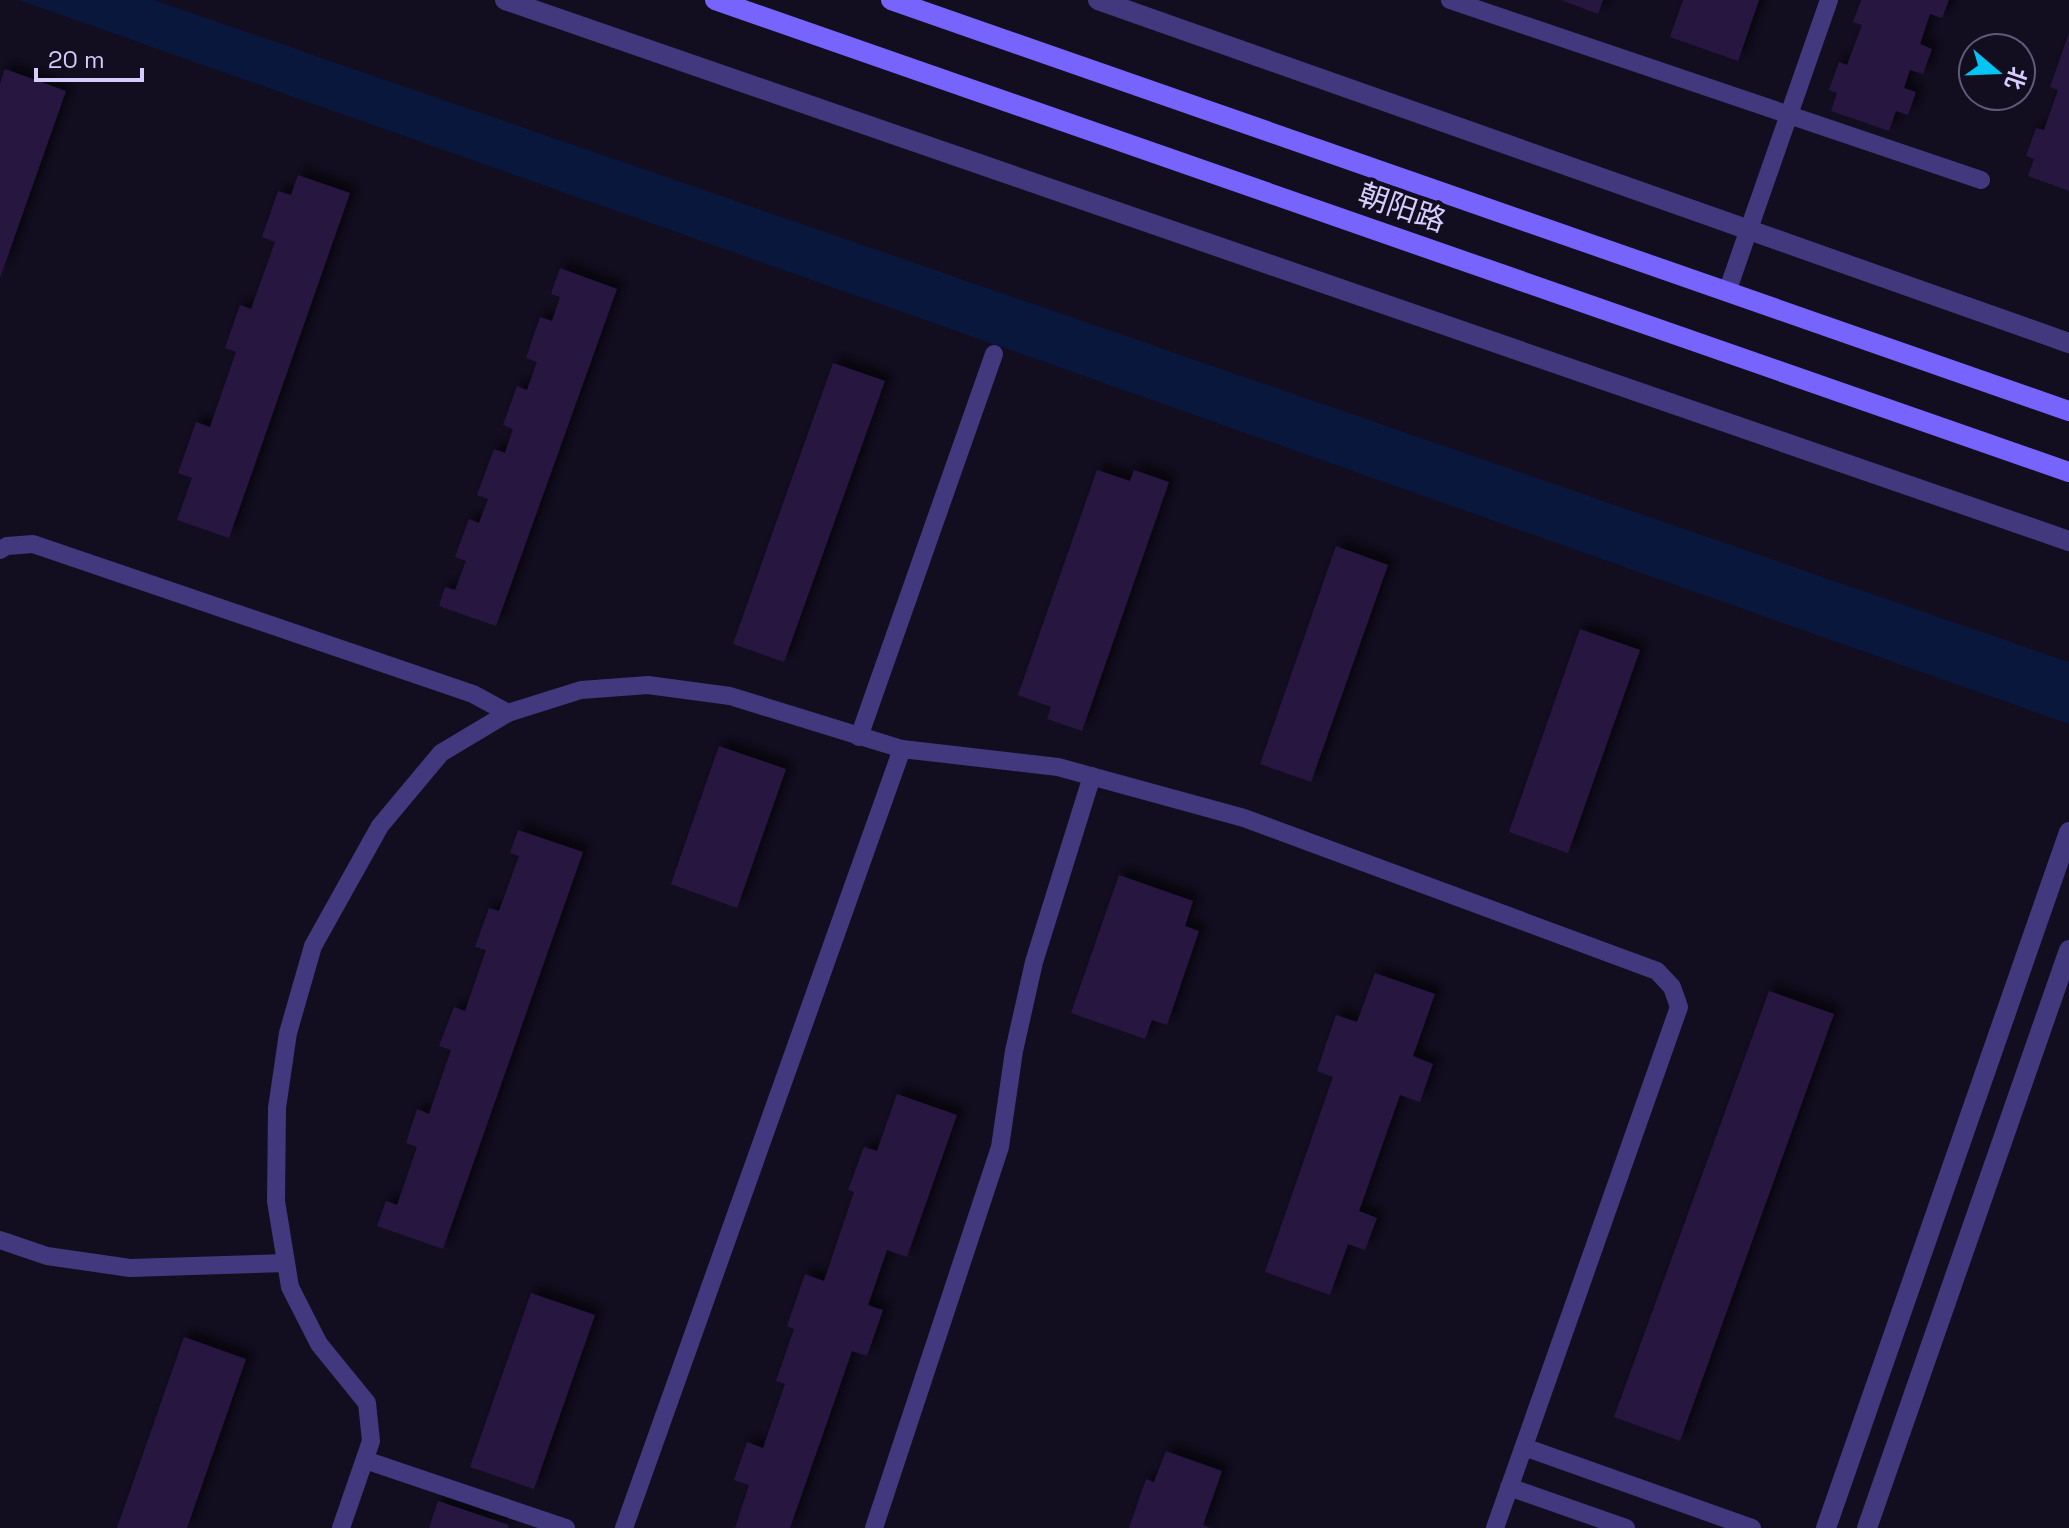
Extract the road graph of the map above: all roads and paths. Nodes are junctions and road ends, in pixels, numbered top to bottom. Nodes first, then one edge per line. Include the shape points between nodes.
1 (505, 0) edge
2 (715, 0) edge
3 (891, 0) edge
4 (1099, 0) edge
5 (1450, 0) edge
6 (1829, 0) edge
7 (1482, 5) edge
8 (1789, 115) junction
9 (1981, 180) dead end
10 (1749, 230) junction
11 (1727, 292) junction
12 (2069, 343) edge
13 (994, 354) dead end
14 (2069, 411) edge
15 (2069, 472) edge
16 (2069, 541) edge
17 (0, 550) edge
18 (508, 713) junction
19 (859, 737) junction
20 (902, 749) junction
21 (1092, 776) junction
22 (2069, 832) edge
23 (2069, 950) edge
24 (0, 1240) edge
25 (286, 1263) junction
26 (1524, 1447) junction
27 (365, 1460) junction
28 (1509, 1487) junction
29 (341, 1528) edge
30 (566, 1528) edge
31 (624, 1528) edge
32 (874, 1528) edge
33 (1495, 1528) edge
34 (1626, 1528) edge
35 (1752, 1528) edge
36 (1826, 1528) edge
37 (1867, 1528) edge

1 - 16 street
2 - 15 main road, 朝阳路
3 - 11 main road, 朝阳路
4 - 10 street
5 - 7 lane
6 - 8 lane
7 - 8 lane
8 - 9 lane
8 - 10 lane
10 - 11 lane
10 - 12 street
11 - 14 main road, 朝阳路
13 - 19 lane
17 - 18 lane via 33,544 473,694
18 - 19 lane via 581,690 648,685 730,696
18 - 25 lane via 441,753 380,826 313,946 288,1033 277,1108 276,1201
19 - 20 lane
20 - 21 lane via 1058,767
20 - 31 lane
21 - 26 lane via 1244,818 1657,971 1672,987 1679,1007
21 - 32 lane via 1034,962 1000,1147
22 - 36 street
23 - 37 street
24 - 25 lane via 47,1256 130,1268
25 - 27 lane via 290,1287 319,1344 367,1403 371,1441
26 - 28 lane
26 - 35 lane
27 - 29 lane
27 - 30 lane
28 - 33 lane
28 - 34 lane

